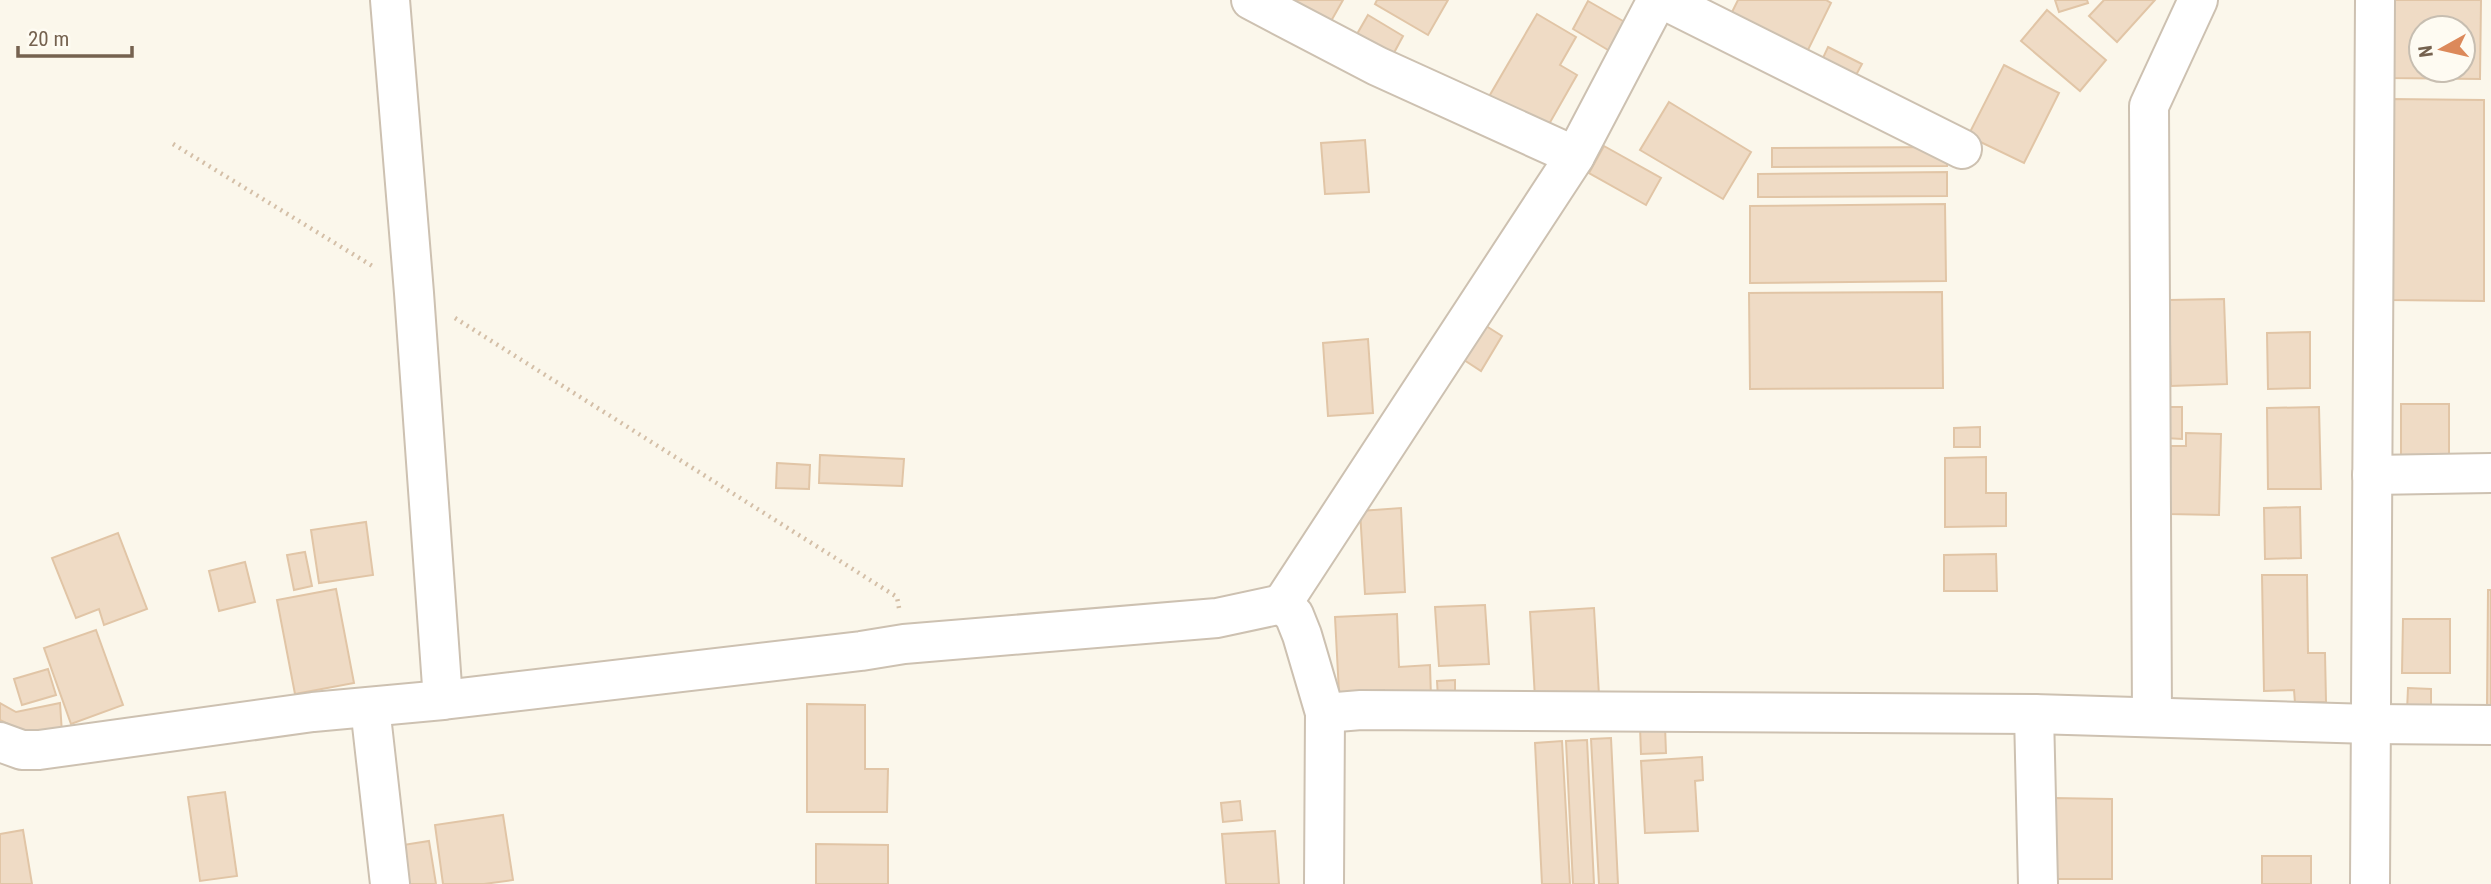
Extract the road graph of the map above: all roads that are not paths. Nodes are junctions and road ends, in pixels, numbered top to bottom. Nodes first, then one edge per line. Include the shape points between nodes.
1 (390, 0) edge
2 (1251, 0) edge
3 (1657, 0) edge
4 (1664, 0) edge
5 (2198, 0) edge
6 (2375, 0) edge
7 (1962, 149) dead end
8 (1575, 156) junction
9 (2491, 473) edge
10 (2372, 475) junction
11 (1282, 604) junction
12 (443, 700) junction
13 (370, 707) junction
14 (1325, 713) junction
15 (2034, 714) junction
16 (2152, 717) junction
17 (2371, 724) junction
18 (2491, 725) edge
19 (0, 742) edge
20 (390, 884) edge
21 (1324, 884) edge
22 (2038, 884) edge
23 (2370, 884) edge

1 - 12 street
2 - 8 street via 1377,65
3 - 8 street
4 - 7 street
5 - 16 street via 2149,106
6 - 10 street
8 - 11 street
9 - 10 street
10 - 17 street
11 - 12 street via 1217,618 904,644
11 - 14 street via 1294,615 1302,635
12 - 13 street
13 - 19 street via 39,750
13 - 20 street
14 - 15 street
14 - 21 street
15 - 16 street
15 - 22 street
16 - 17 street
17 - 18 street
17 - 23 street

